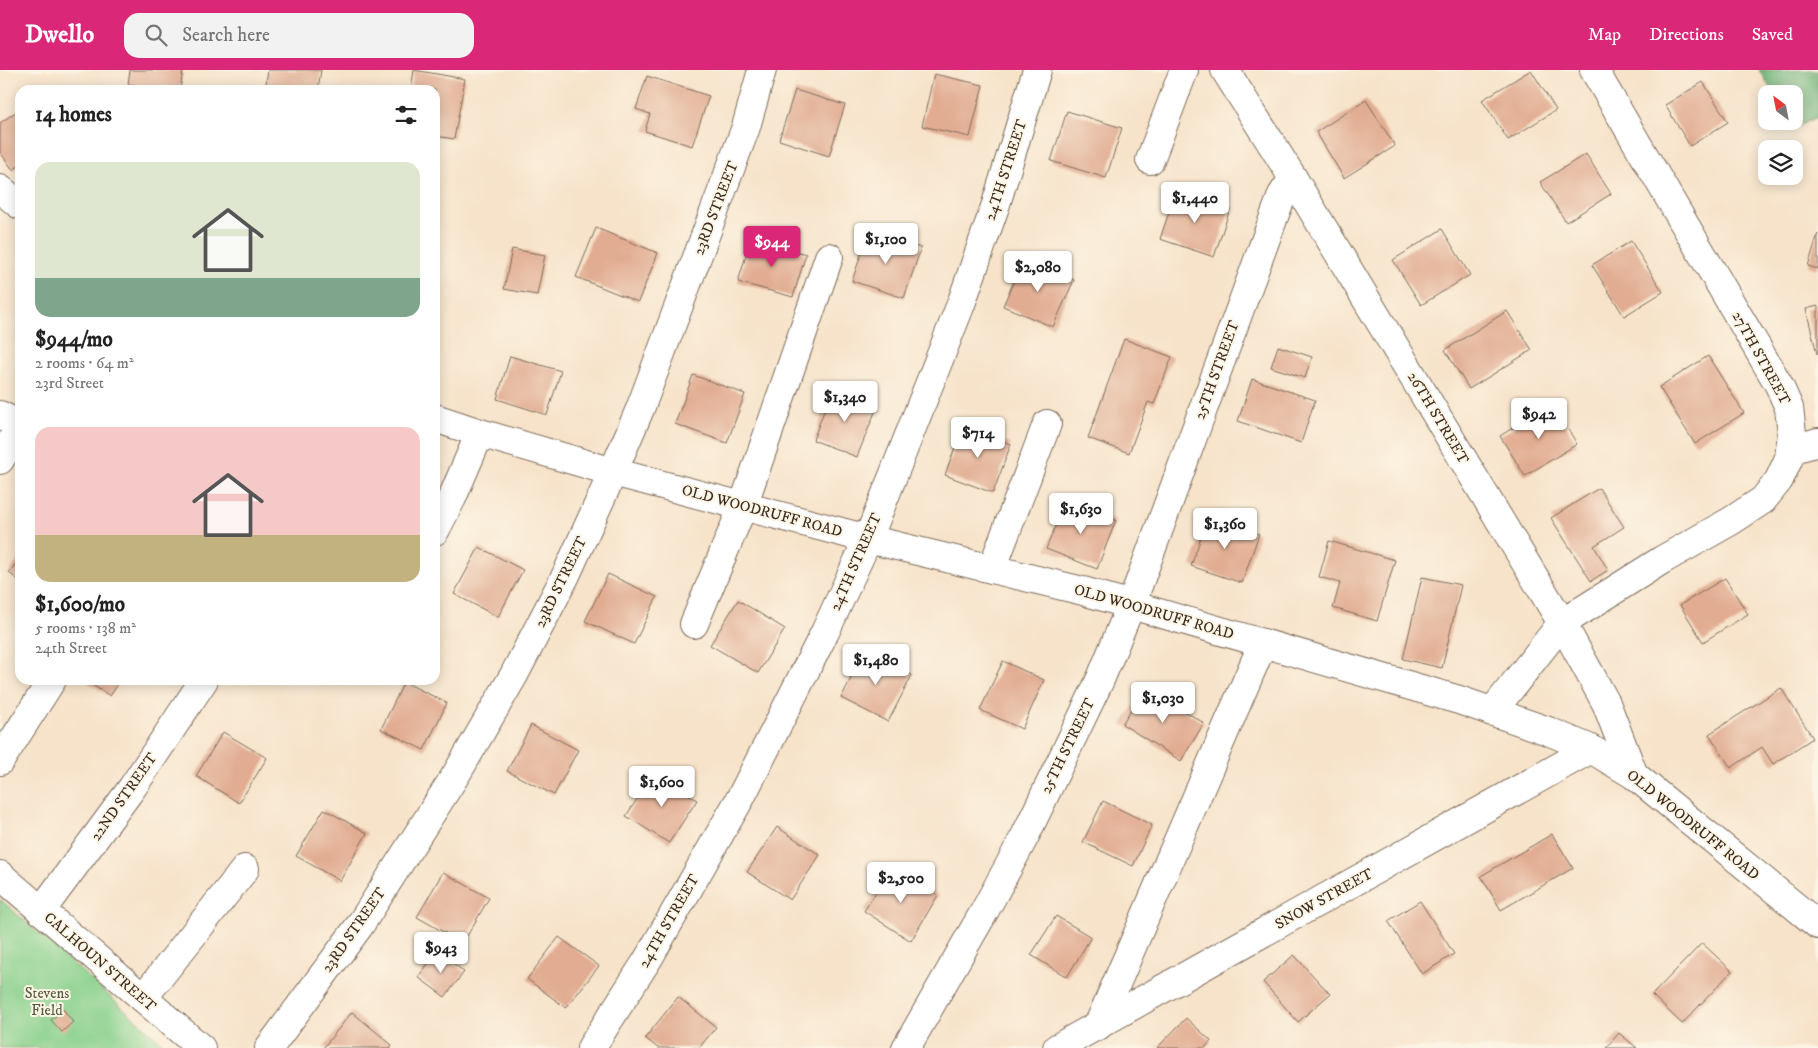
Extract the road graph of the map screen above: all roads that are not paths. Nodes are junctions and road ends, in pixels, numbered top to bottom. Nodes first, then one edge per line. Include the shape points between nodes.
1 (762, 70) edge
2 (1037, 70) edge
3 (1184, 70) edge
4 (1226, 70) edge
5 (1594, 70) edge
6 (1150, 160) dead end
7 (1293, 178) junction
8 (0, 189) edge
9 (15, 201) edge
10 (829, 257) dead end
11 (0, 415) edge
12 (440, 420) edge
13 (15, 423) edge
14 (1047, 424) dead end
15 (480, 433) junction
16 (15, 434) edge
17 (1818, 442) edge
18 (1790, 450) junction
19 (0, 460) edge
20 (613, 472) junction
21 (743, 506) junction
22 (440, 521) edge
23 (868, 539) junction
24 (992, 569) junction
25 (1130, 605) junction
26 (694, 624) dead end
27 (1562, 624) junction
28 (1263, 643) junction
29 (49, 685) edge
30 (201, 685) edge
31 (1492, 712) junction
32 (1591, 749) junction
33 (0, 761) edge
34 (1634, 775) junction
35 (245, 869) dead end
36 (0, 875) edge
37 (41, 911) junction
38 (1818, 925) edge
39 (143, 998) junction
40 (1079, 1040) edge
41 (201, 1048) edge
42 (269, 1048) edge
43 (591, 1048) edge
44 (906, 1048) edge

1 - 20 street, 23RD STREET via 746,127
2 - 23 street, 24TH STREET via 961,304
3 - 6 street
4 - 7 street, 26TH STREET
5 - 18 street, 27TH STREET via 1779,385 1789,408
7 - 25 street, 25TH STREET via 1282,195
7 - 27 street, 26TH STREET
8 - 9 street
10 - 21 street
11 - 13 street
12 - 15 street, OLD WOODRUFF ROAD
14 - 24 street
15 - 20 street, OLD WOODRUFF ROAD
15 - 22 street
16 - 19 street
17 - 18 street
18 - 27 street, 27TH STREET via 1779,480 1763,500
20 - 21 street, OLD WOODRUFF ROAD
20 - 42 street, 23RD STREET via 566,575 523,658 457,773 360,925
21 - 23 street, OLD WOODRUFF ROAD
21 - 26 street
23 - 24 street, OLD WOODRUFF ROAD
23 - 43 street, 24TH STREET via 825,632 740,797 648,959
24 - 25 street, OLD WOODRUFF ROAD
25 - 28 street, OLD WOODRUFF ROAD
25 - 44 street, 25TH STREET via 1100,680 1024,836 980,921
27 - 31 street, 27TH STREET
27 - 34 street, 26TH STREET via 1606,703
28 - 31 street, OLD WOODRUFF ROAD
28 - 40 street
29 - 33 street
30 - 37 street, 22ND STREET via 132,788
31 - 32 street, OLD WOODRUFF ROAD
32 - 34 street, OLD WOODRUFF ROAD
32 - 40 street, SNOW STREET
34 - 38 street, OLD WOODRUFF ROAD
35 - 39 street
36 - 37 street, CALHOUN STREET
37 - 39 street, CALHOUN STREET
39 - 41 street, CALHOUN STREET

